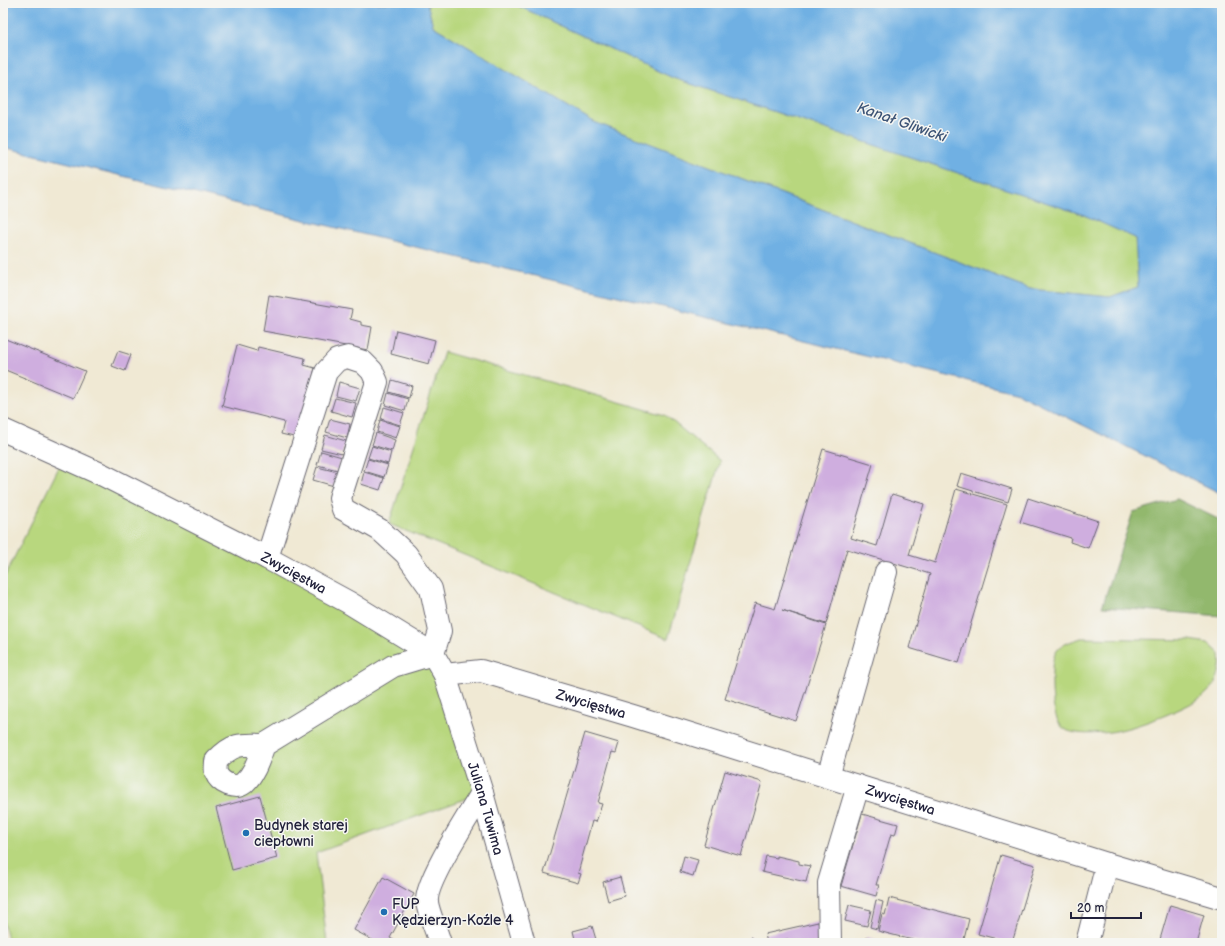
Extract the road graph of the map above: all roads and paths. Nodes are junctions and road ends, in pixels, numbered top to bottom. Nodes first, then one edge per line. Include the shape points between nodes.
1 (3, 430) edge
2 (267, 558) junction
3 (886, 572) dead end
4 (433, 654) junction
5 (445, 675) junction
6 (264, 744) dead end
7 (828, 777) junction
8 (858, 786) junction
9 (482, 794) junction
10 (1107, 864) junction
11 (1222, 898) edge
12 (440, 943) edge
13 (524, 943) edge
14 (830, 943) edge
15 (1087, 943) edge

1 - 2 street, Zwycięstwa via 103,475
2 - 4 street, Zwycięstwa via 348,602
2 - 4 street via 326,372 337,360 348,357 363,362 372,371 377,382 340,498 343,509 380,530 406,554 431,590 440,631
3 - 7 street
4 - 5 street, Zwycięstwa
4 - 6 street via 393,666
5 - 7 street, Zwycięstwa via 481,672
5 - 9 street, Juliana Tuwima
7 - 8 street, Zwycięstwa
8 - 10 street, Zwycięstwa
8 - 14 street via 829,883
9 - 12 street via 431,882 427,902
9 - 13 street, Juliana Tuwima
10 - 11 street, Zwycięstwa
10 - 15 street

